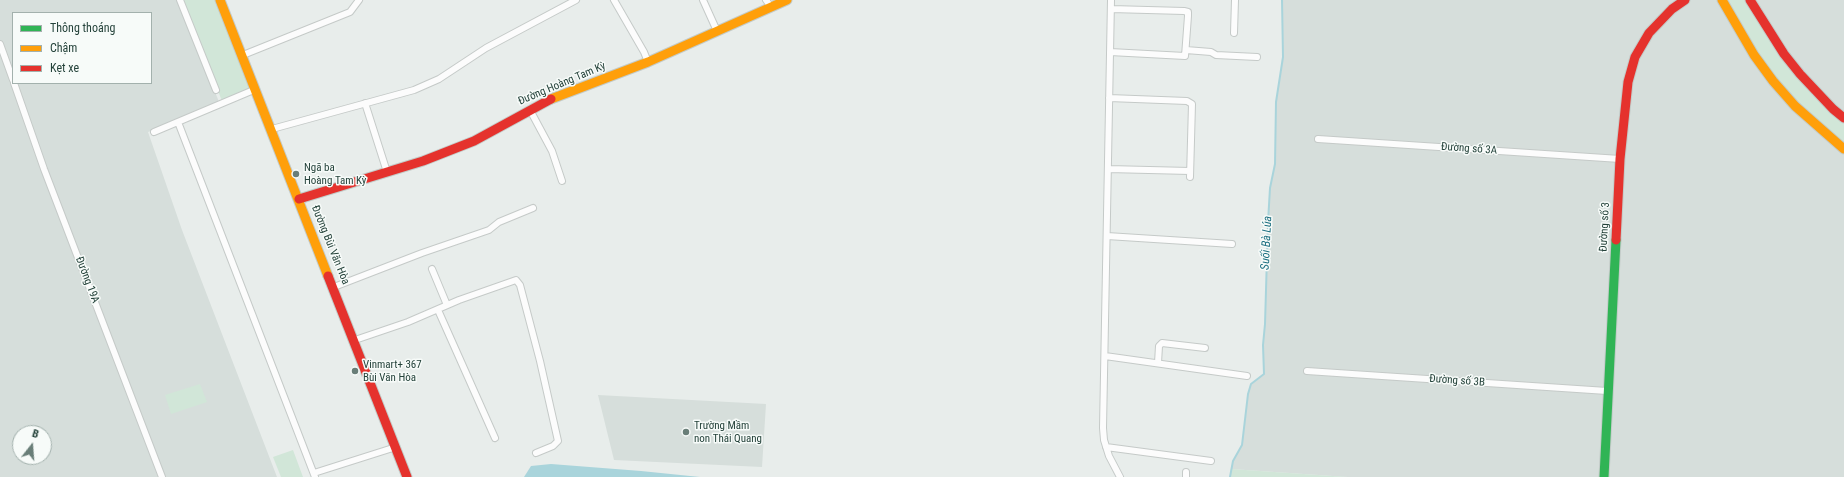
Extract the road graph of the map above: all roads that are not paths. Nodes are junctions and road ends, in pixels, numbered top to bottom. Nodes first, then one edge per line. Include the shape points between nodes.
1 (180, 0) edge
2 (220, 0) edge
3 (360, 0) edge
4 (576, 0) edge
5 (614, 0) edge
6 (703, 0) edge
7 (787, 0) edge
8 (1111, 0) edge
9 (1235, 0) edge
10 (1685, 0) edge
11 (1722, 0) edge
12 (1750, 0) edge
13 (768, 4) edge
14 (1111, 9) junction
15 (718, 31) junction
16 (1234, 33) dead end
17 (0, 44) edge
18 (1186, 50) junction
19 (1110, 52) junction
20 (242, 55) junction
21 (1257, 57) dead end
22 (648, 62) junction
23 (12, 77) edge
24 (15, 84) edge
25 (216, 90) dead end
26 (256, 90) junction
27 (1109, 98) junction
28 (365, 103) junction
29 (530, 110) junction
30 (1844, 118) edge
31 (178, 122) junction
32 (272, 129) junction
33 (154, 132) dead end
34 (1318, 139) dead end
35 (1844, 149) edge
36 (1620, 159) junction
37 (1108, 168) junction
38 (387, 172) junction
39 (562, 181) dead end
40 (299, 199) junction
41 (533, 208) dead end
42 (1107, 236) junction
43 (1232, 244) dead end
44 (432, 269) dead end
45 (334, 287) junction
46 (447, 305) junction
47 (438, 310) junction
48 (355, 340) junction
49 (1205, 348) dead end
50 (1105, 356) junction
51 (1158, 363) junction
52 (1307, 371) dead end
53 (1247, 376) dead end
54 (1608, 391) junction
55 (495, 438) dead end
56 (396, 447) junction
57 (1106, 447) junction
58 (536, 453) dead end
59 (1211, 461) dead end
60 (315, 475) edge
61 (162, 477) edge
62 (407, 477) edge
63 (1120, 477) edge
64 (1604, 477) edge

1 - 25 street
2 - 20 street, Đường Bùi Văn Hòa
3 - 20 street via 350,12
4 - 28 street via 486,48 439,79 414,90
5 - 22 street
6 - 15 street
7 - 13 street, Đường Hoàng Tam Kỳ
8 - 14 street
9 - 16 street
10 - 36 street, Đường số 3 via 1654,26 1634,57 1628,82
11 - 35 street via 1754,55 1774,81 1800,111
12 - 30 street via 1784,54 1800,74
13 - 15 street, Đường Hoàng Tam Kỳ
14 - 18 street via 1187,12
14 - 19 street
15 - 22 street, Đường Hoàng Tam Kỳ
17 - 23 street, Đường 19A
18 - 19 street via 1184,56
18 - 21 street via 1212,52 1216,55
19 - 27 street
20 - 26 street, Đường Bùi Văn Hòa
22 - 29 street, Đường Hoàng Tam Kỳ
24 - 61 street, Đường 19A via 44,169
26 - 31 street
26 - 32 street, Đường Bùi Văn Hòa
27 - 37 street
27 - 37 street via 1190,102 1193,106 1190,174
28 - 32 street
28 - 38 street
29 - 38 street, Đường Hoàng Tam Kỳ via 474,141
29 - 39 street via 552,151
31 - 33 street
31 - 60 street
32 - 40 street, Đường Bùi Văn Hòa
34 - 36 street, Đường số 3A
36 - 54 street, Đường số 3
37 - 42 street
38 - 40 street, Đường Hoàng Tam Kỳ
40 - 45 street, Đường Bùi Văn Hòa
41 - 45 street via 500,222 489,230
42 - 43 street
42 - 50 street
44 - 46 street
45 - 48 street, Đường Bùi Văn Hòa
46 - 47 street
46 - 58 street via 514,280 518,282 540,361 558,441
47 - 48 street
47 - 55 street
48 - 56 street, Đường Bùi Văn Hòa
49 - 51 street via 1162,343 1159,346
50 - 51 street
50 - 57 street via 1103,428
51 - 53 street
52 - 54 street, Đường số 3B
54 - 64 street, Đường số 3
56 - 60 street
56 - 62 street, Đường Bùi Văn Hòa
57 - 59 street
57 - 63 street

